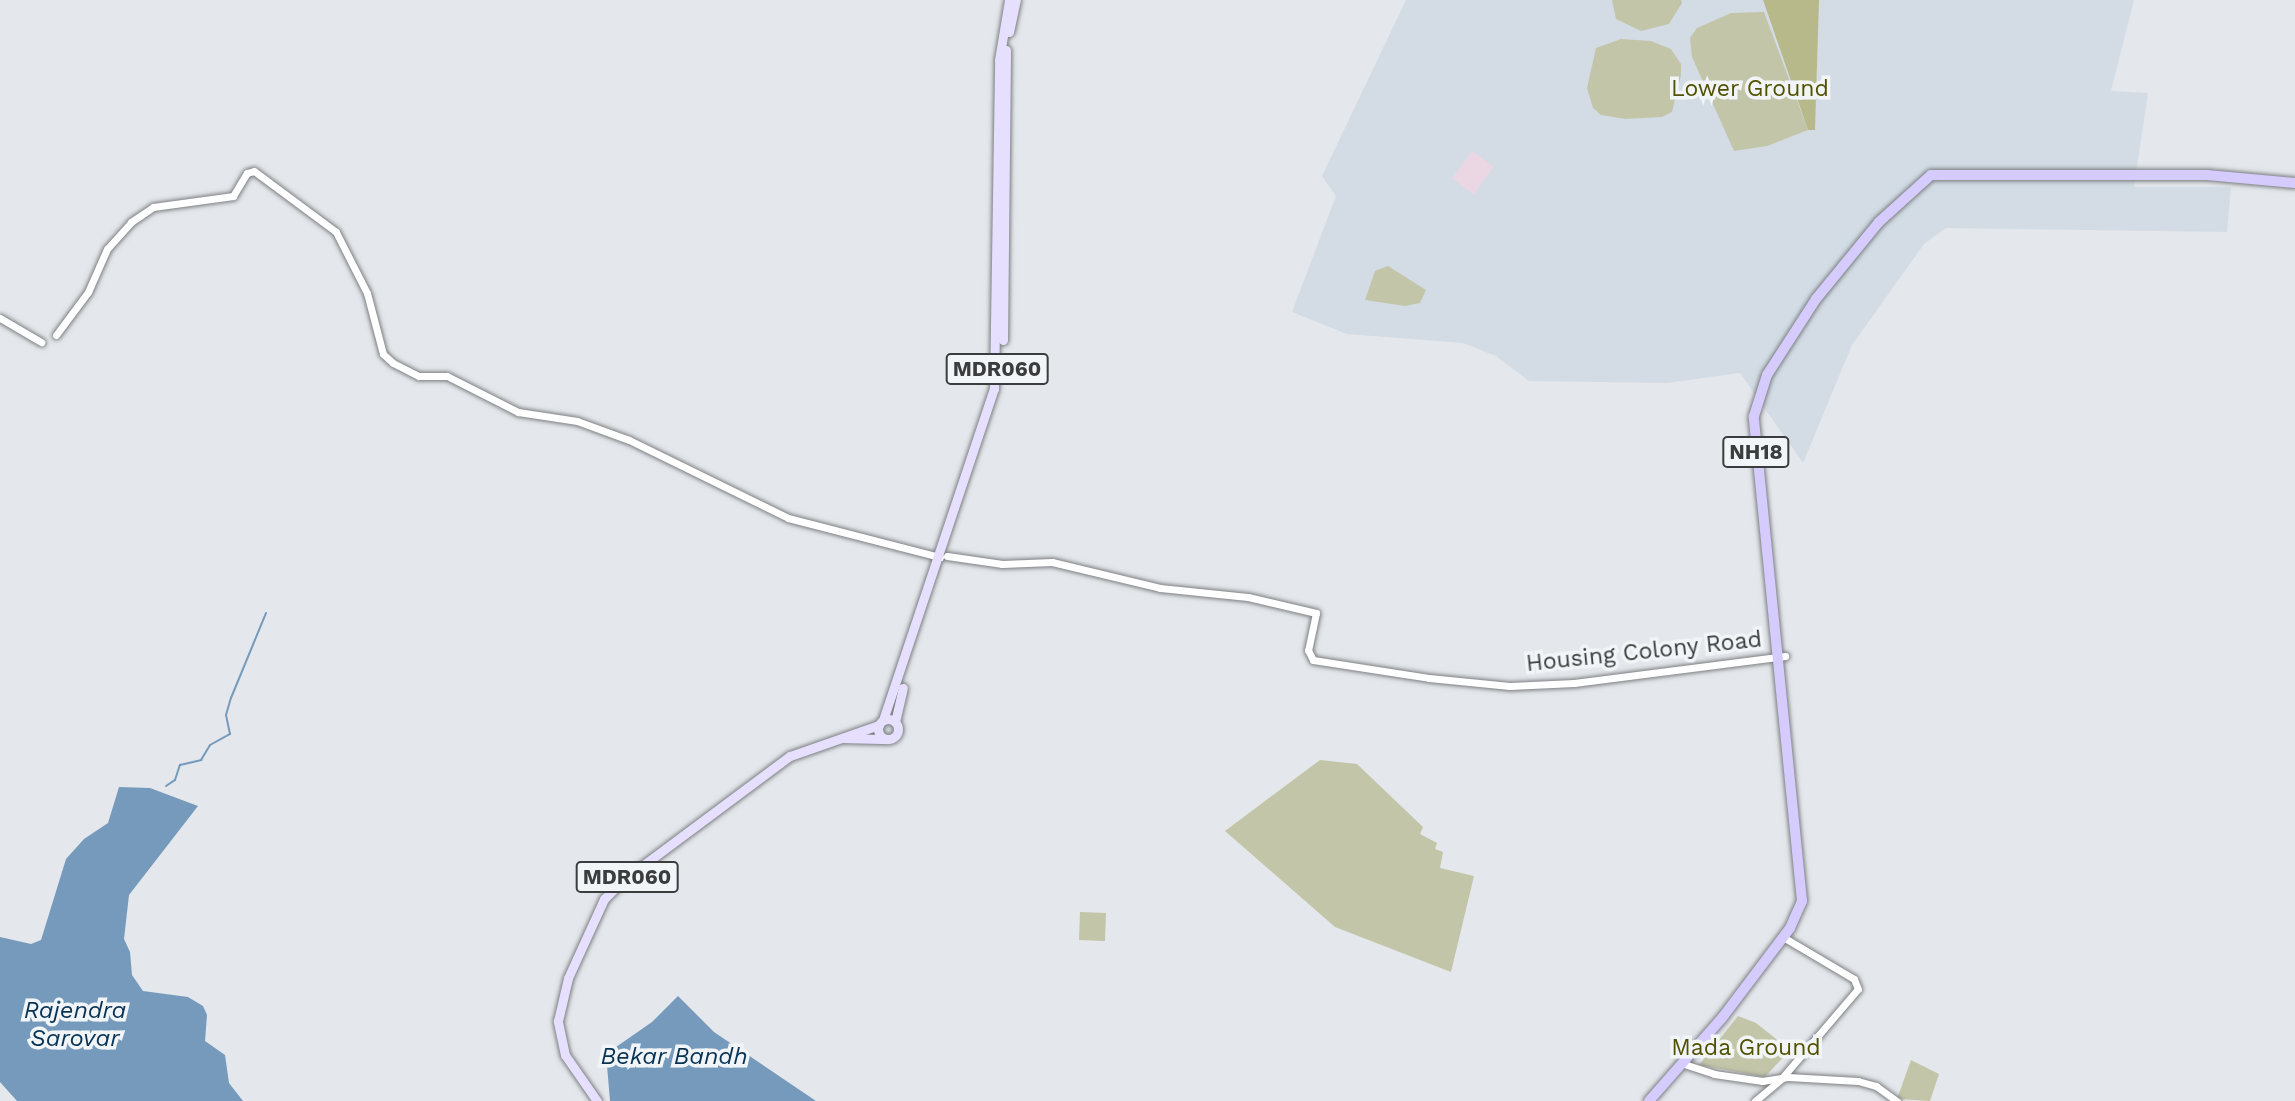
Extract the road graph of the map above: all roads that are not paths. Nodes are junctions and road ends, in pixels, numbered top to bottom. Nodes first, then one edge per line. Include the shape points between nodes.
1 (1010, 0) edge
2 (1016, 0) edge
3 (2295, 183) edge
4 (2295, 190) edge
5 (1000, 268) junction
6 (0, 318) edge
7 (56, 335) dead end
8 (41, 342) dead end
9 (944, 556) junction
10 (1781, 656) junction
11 (881, 722) junction
12 (895, 722) junction
13 (838, 738) junction
14 (888, 739) junction
15 (1785, 939) junction
16 (1687, 1066) junction
17 (1781, 1079) junction
18 (597, 1101) edge
19 (1649, 1101) edge
20 (1657, 1101) edge
21 (1755, 1101) edge
22 (1897, 1101) edge

1 - 5 main road, MDR060 via 999,60
2 - 5 main road, MDR060 via 1006,54
3 - 10 highway, NH18 via 2226,175 2089,178 1955,173 1931,175 1911,189 1824,288 1758,392 1754,437
4 - 10 highway, NH18 via 2227,182 1954,179 1932,181 1919,190 1835,284 1780,364 1764,398 1760,434
5 - 9 main road, MDR060 via 995,389
6 - 8 street
7 - 9 street via 88,292 107,249 131,222 153,206 233,196 247,173 254,171 335,232 367,293 383,354 393,363 419,376 447,376 518,412 578,421 629,440 788,518
9 - 10 street, Housing Colony Road via 1002,564 1052,562 1160,588 1248,597 1317,613 1308,650 1313,660 1491,685 1574,683
9 - 11 main road, MDR060
9 - 12 main road, MDR060
10 - 15 highway, NH18 via 1808,893 1803,914
11 - 12 main road, MDR060
11 - 13 main road, MDR060
11 - 14 main road via 879,735
12 - 14 main road, MDR060 via 897,733
13 - 14 main road, MDR060
13 - 18 main road, MDR060 via 808,747 777,765 622,881 598,908 563,993 558,1029 565,1055
15 - 16 highway, NH18
15 - 17 street via 1854,979 1858,989
16 - 17 street via 1745,1079
16 - 19 highway, NH18
16 - 20 highway, NH18
17 - 21 street
17 - 22 street via 1870,1083

